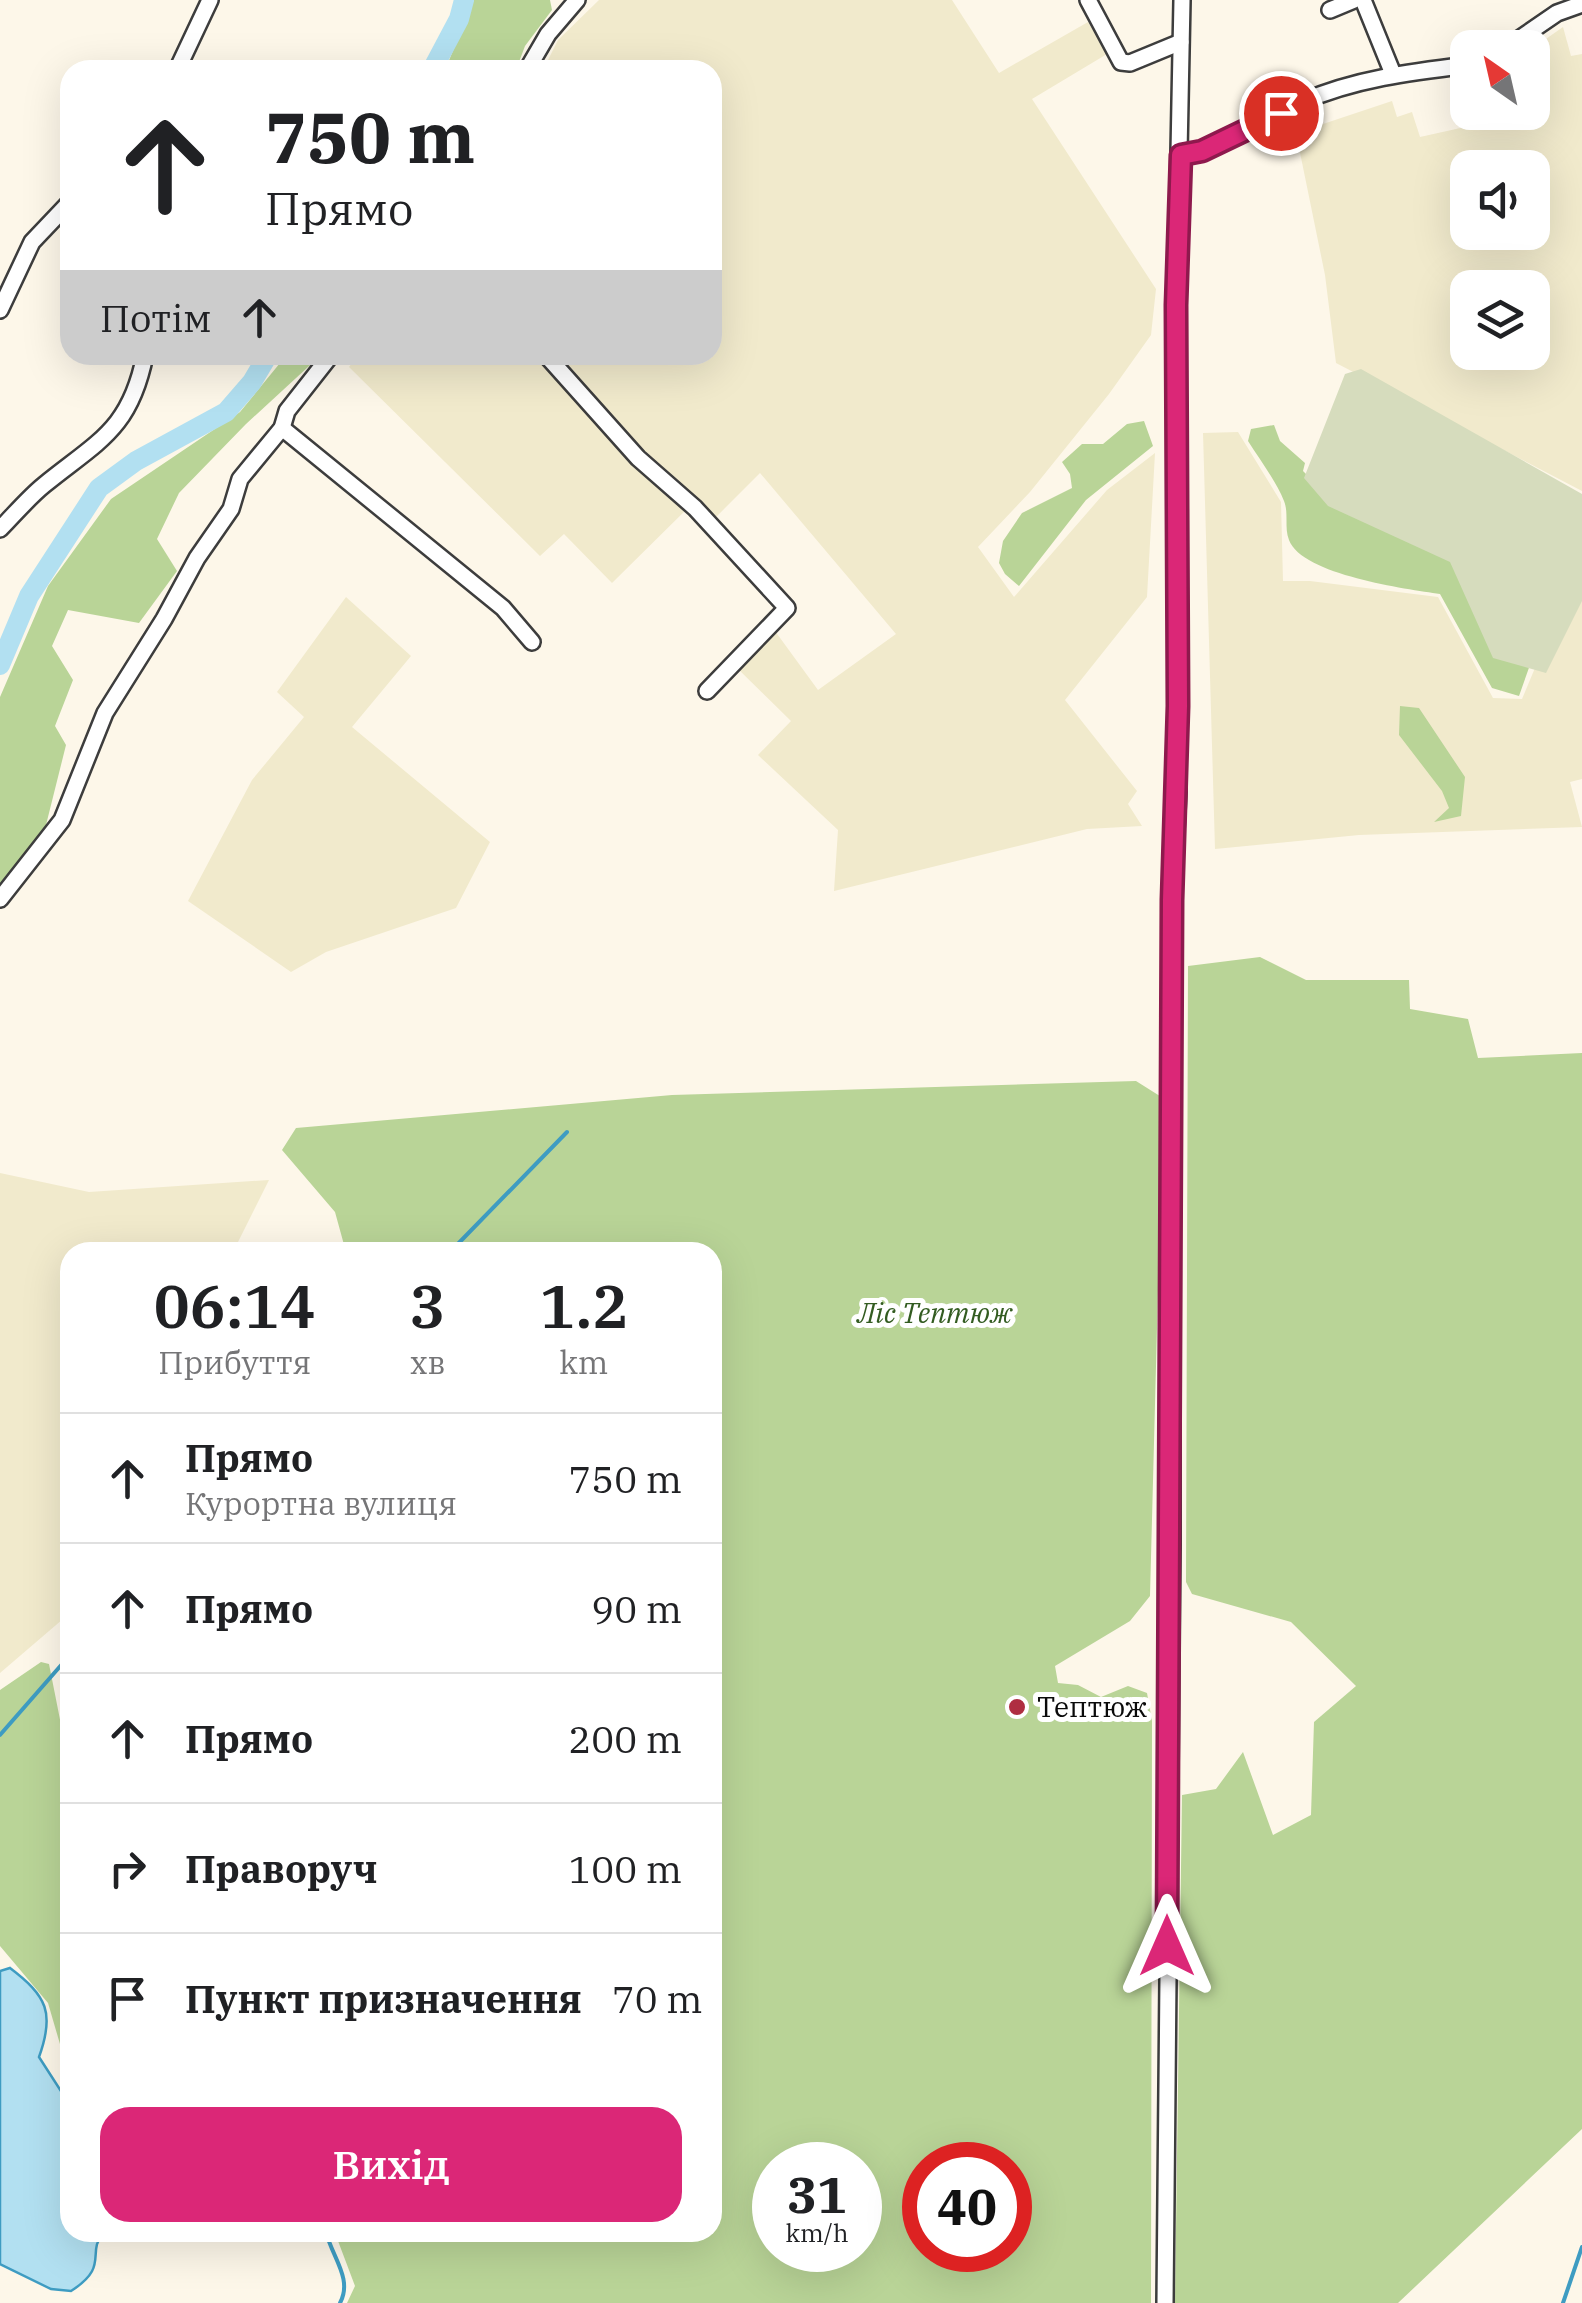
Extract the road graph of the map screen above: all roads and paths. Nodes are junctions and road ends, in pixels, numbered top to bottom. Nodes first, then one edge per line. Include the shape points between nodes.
1 (210, 0) edge
2 (577, 0) edge
3 (1088, 0) edge
4 (1182, 0) edge
5 (1354, 0) edge
6 (1363, 0) edge
7 (1582, 4) edge
8 (1330, 10) dead end
9 (1532, 30) edge
10 (1181, 42) junction
11 (181, 60) edge
12 (532, 60) edge
13 (1450, 67) edge
14 (1392, 74) junction
15 (1181, 155) junction
16 (60, 213) edge
17 (0, 310) edge
18 (143, 365) edge
19 (323, 365) edge
20 (555, 365) edge
21 (282, 428) junction
22 (0, 529) edge
23 (532, 642) dead end
24 (707, 691) dead end
25 (0, 899) edge
26 (1164, 2303) edge

1 - 11 street
2 - 12 street
3 - 10 street via 1121,62
4 - 10 street
5 - 8 street
6 - 14 street
7 - 9 street
10 - 15 street
13 - 14 street
14 - 15 street via 1304,101
15 - 26 street
16 - 17 street via 32,242
18 - 22 street via 138,387 111,432
19 - 21 street
20 - 24 street via 787,608
21 - 23 street via 503,608
21 - 25 street via 240,479 231,508 104,714 62,820

